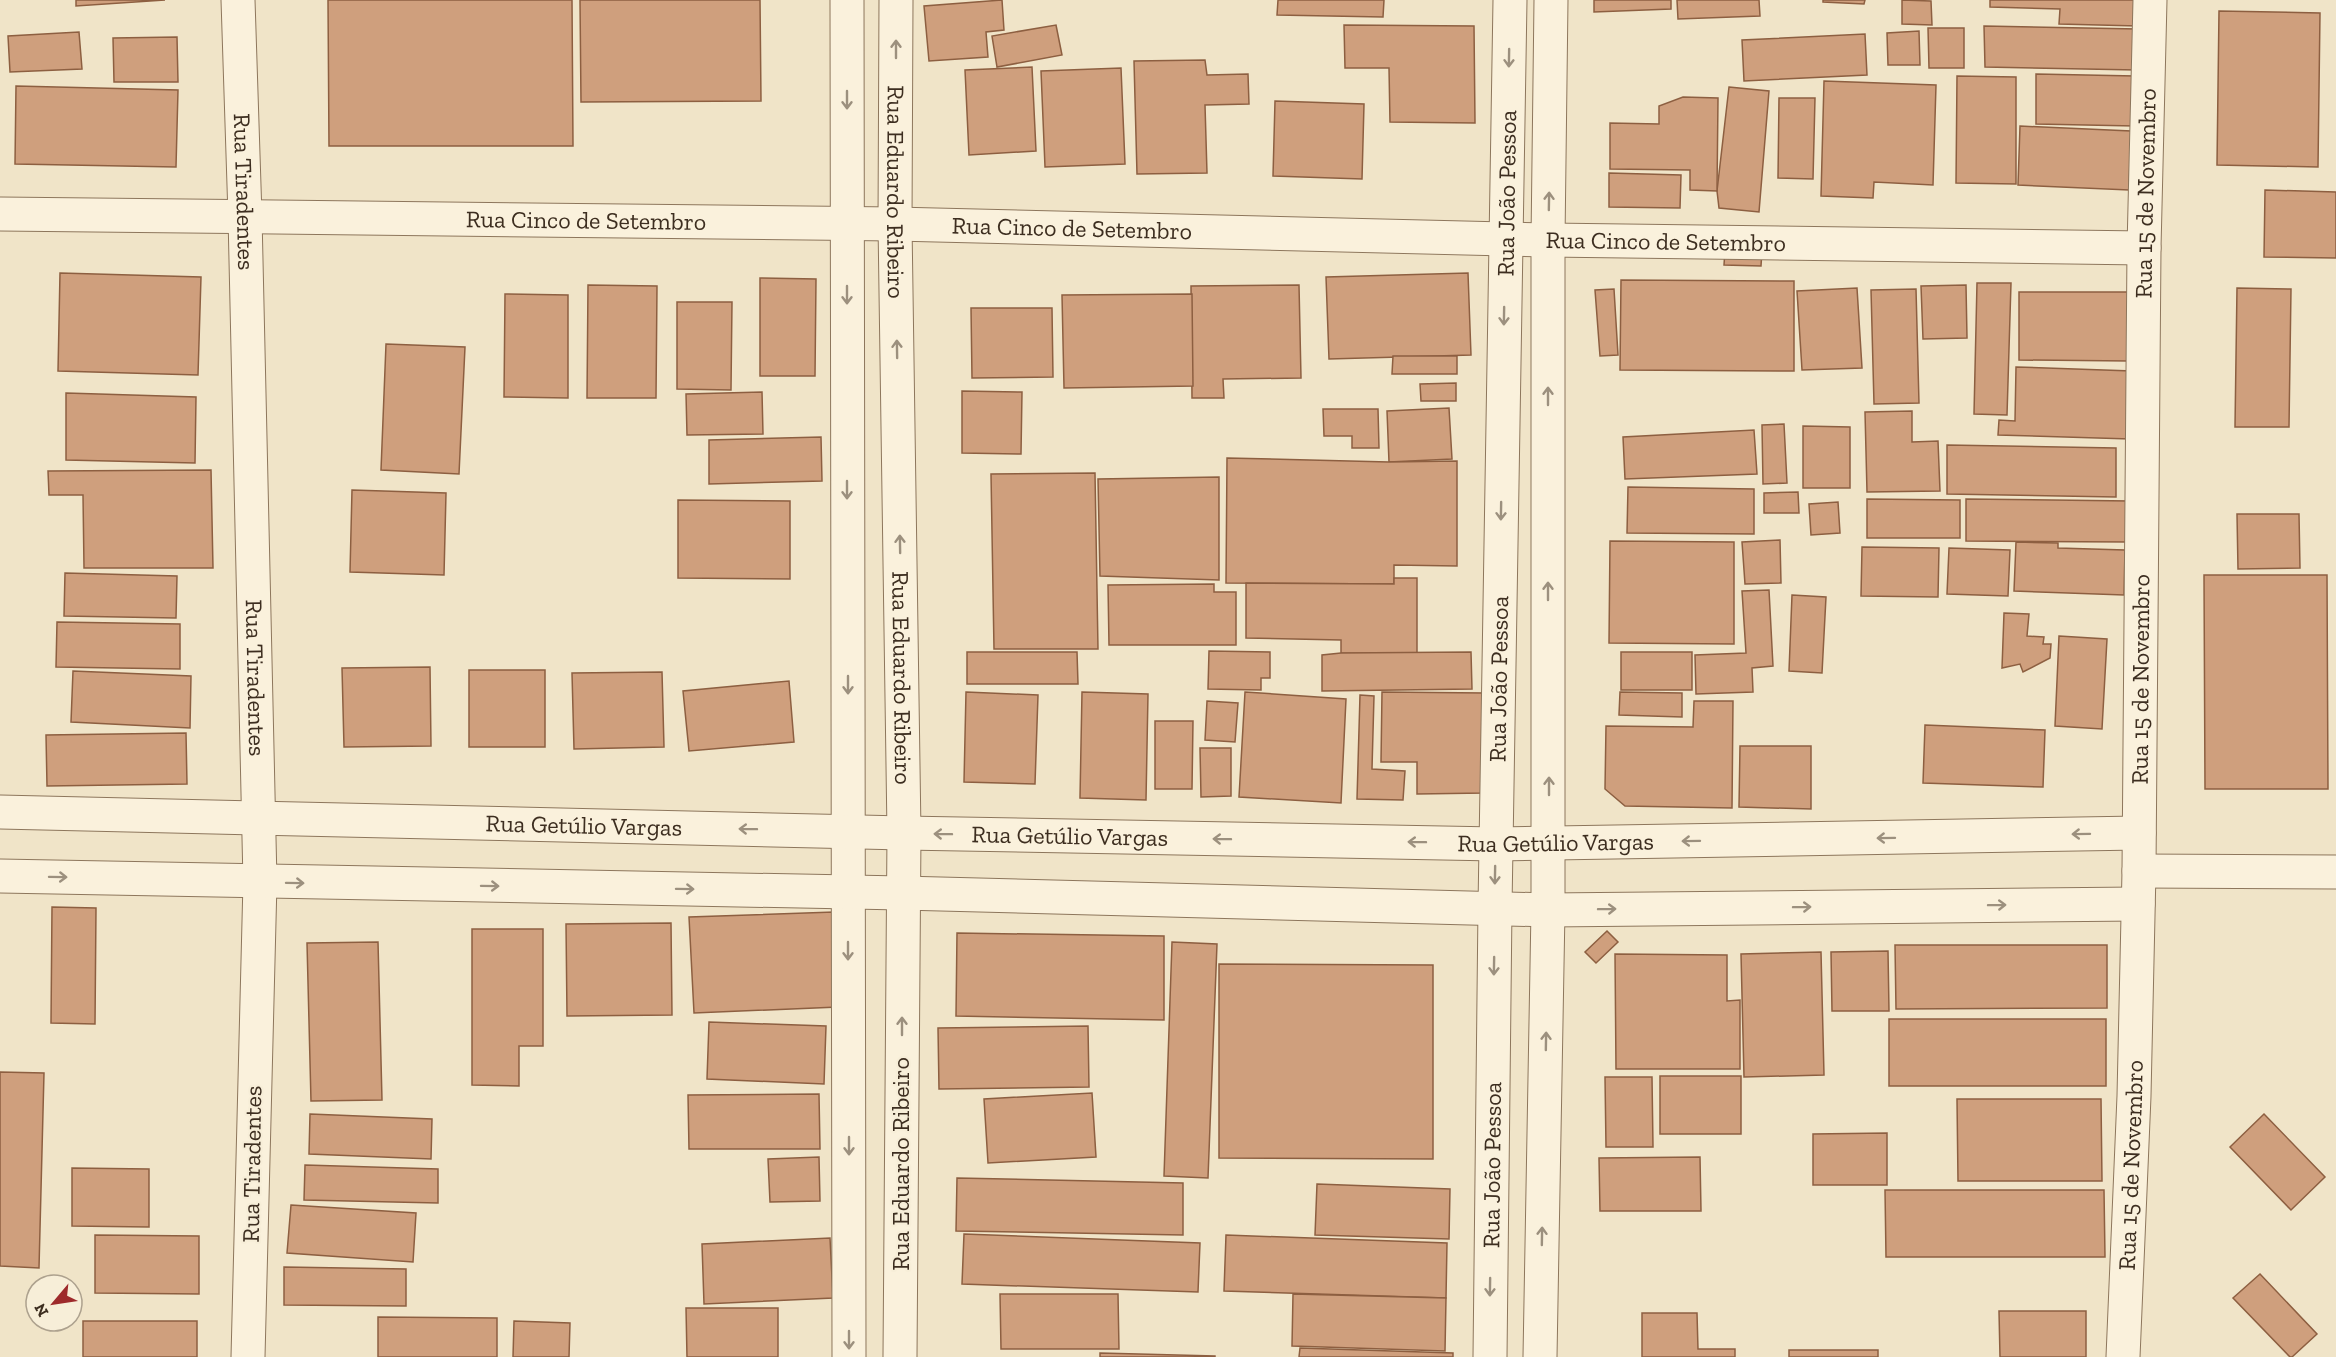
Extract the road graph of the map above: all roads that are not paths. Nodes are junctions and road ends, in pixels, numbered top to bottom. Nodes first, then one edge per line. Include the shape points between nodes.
1 (238, 0) edge
2 (847, 0) edge
3 (896, 0) edge
4 (1510, 0) edge
5 (1551, 0) edge
6 (2150, 0) edge
7 (0, 214) edge
8 (245, 216) junction
9 (847, 224) junction
10 (895, 224) junction
11 (1506, 237) junction
12 (1548, 240) junction
13 (2144, 248) junction
14 (0, 812) edge
15 (259, 816) junction
16 (848, 831) junction
17 (904, 833) junction
18 (2139, 833) junction
19 (1496, 844) junction
20 (1549, 844) junction
21 (2139, 871) junction
22 (2336, 872) edge
23 (0, 876) edge
24 (260, 882) junction
25 (848, 892) junction
26 (902, 893) junction
27 (2138, 904) junction
28 (1495, 907) junction
29 (1548, 910) junction
30 (248, 1357) edge
31 (849, 1357) edge
32 (900, 1357) edge
33 (1490, 1357) edge
34 (1540, 1357) edge
35 (2124, 1357) edge

1 - 8 street, Rua Tiradentes
2 -> 9 street, Rua Eduardo Ribeiro
10 -> 3 street, Rua Eduardo Ribeiro
4 -> 11 street, Rua João Pessoa
12 -> 5 street, Rua João Pessoa
6 - 13 street, Rua 15 de Novembro
7 - 8 street, Rua Cinco de Setembro
8 - 9 street, Rua Cinco de Setembro
8 - 15 street, Rua Tiradentes
9 - 10 street, Rua Cinco de Setembro
9 -> 16 street, Rua Eduardo Ribeiro
10 - 11 street, Rua Cinco de Setembro
17 -> 10 street, Rua Eduardo Ribeiro
11 - 12 street, Rua Cinco de Setembro
11 -> 19 street, Rua João Pessoa
12 - 13 street, Rua Cinco de Setembro
20 -> 12 street, Rua João Pessoa
13 - 18 street, Rua 15 de Novembro
14 - 15 street, Rua Getúlio Vargas
16 -> 15 street, Rua Getúlio Vargas
15 - 24 street, Rua Tiradentes
16 - 17 street, Rua Getúlio Vargas
16 - 25 street, Rua Eduardo Ribeiro
19 -> 17 street, Rua Getúlio Vargas
17 - 26 street, Rua Eduardo Ribeiro
18 -> 20 street, Rua Getúlio Vargas
18 - 21 street, Rua 15 de Novembro
19 - 20 street, Rua Getúlio Vargas
19 -> 28 street, Rua João Pessoa
20 - 29 street, Rua João Pessoa
21 - 22 street
21 - 27 street, Rua 15 de Novembro
23 -> 24 street
24 -> 25 street
24 - 30 street, Rua Tiradentes
25 - 26 street
25 -> 31 street, Rua Eduardo Ribeiro
26 - 28 street
32 -> 26 street, Rua Eduardo Ribeiro
29 -> 27 street
27 - 35 street, Rua 15 de Novembro
28 - 29 street
28 -> 33 street, Rua João Pessoa
34 -> 29 street, Rua João Pessoa

